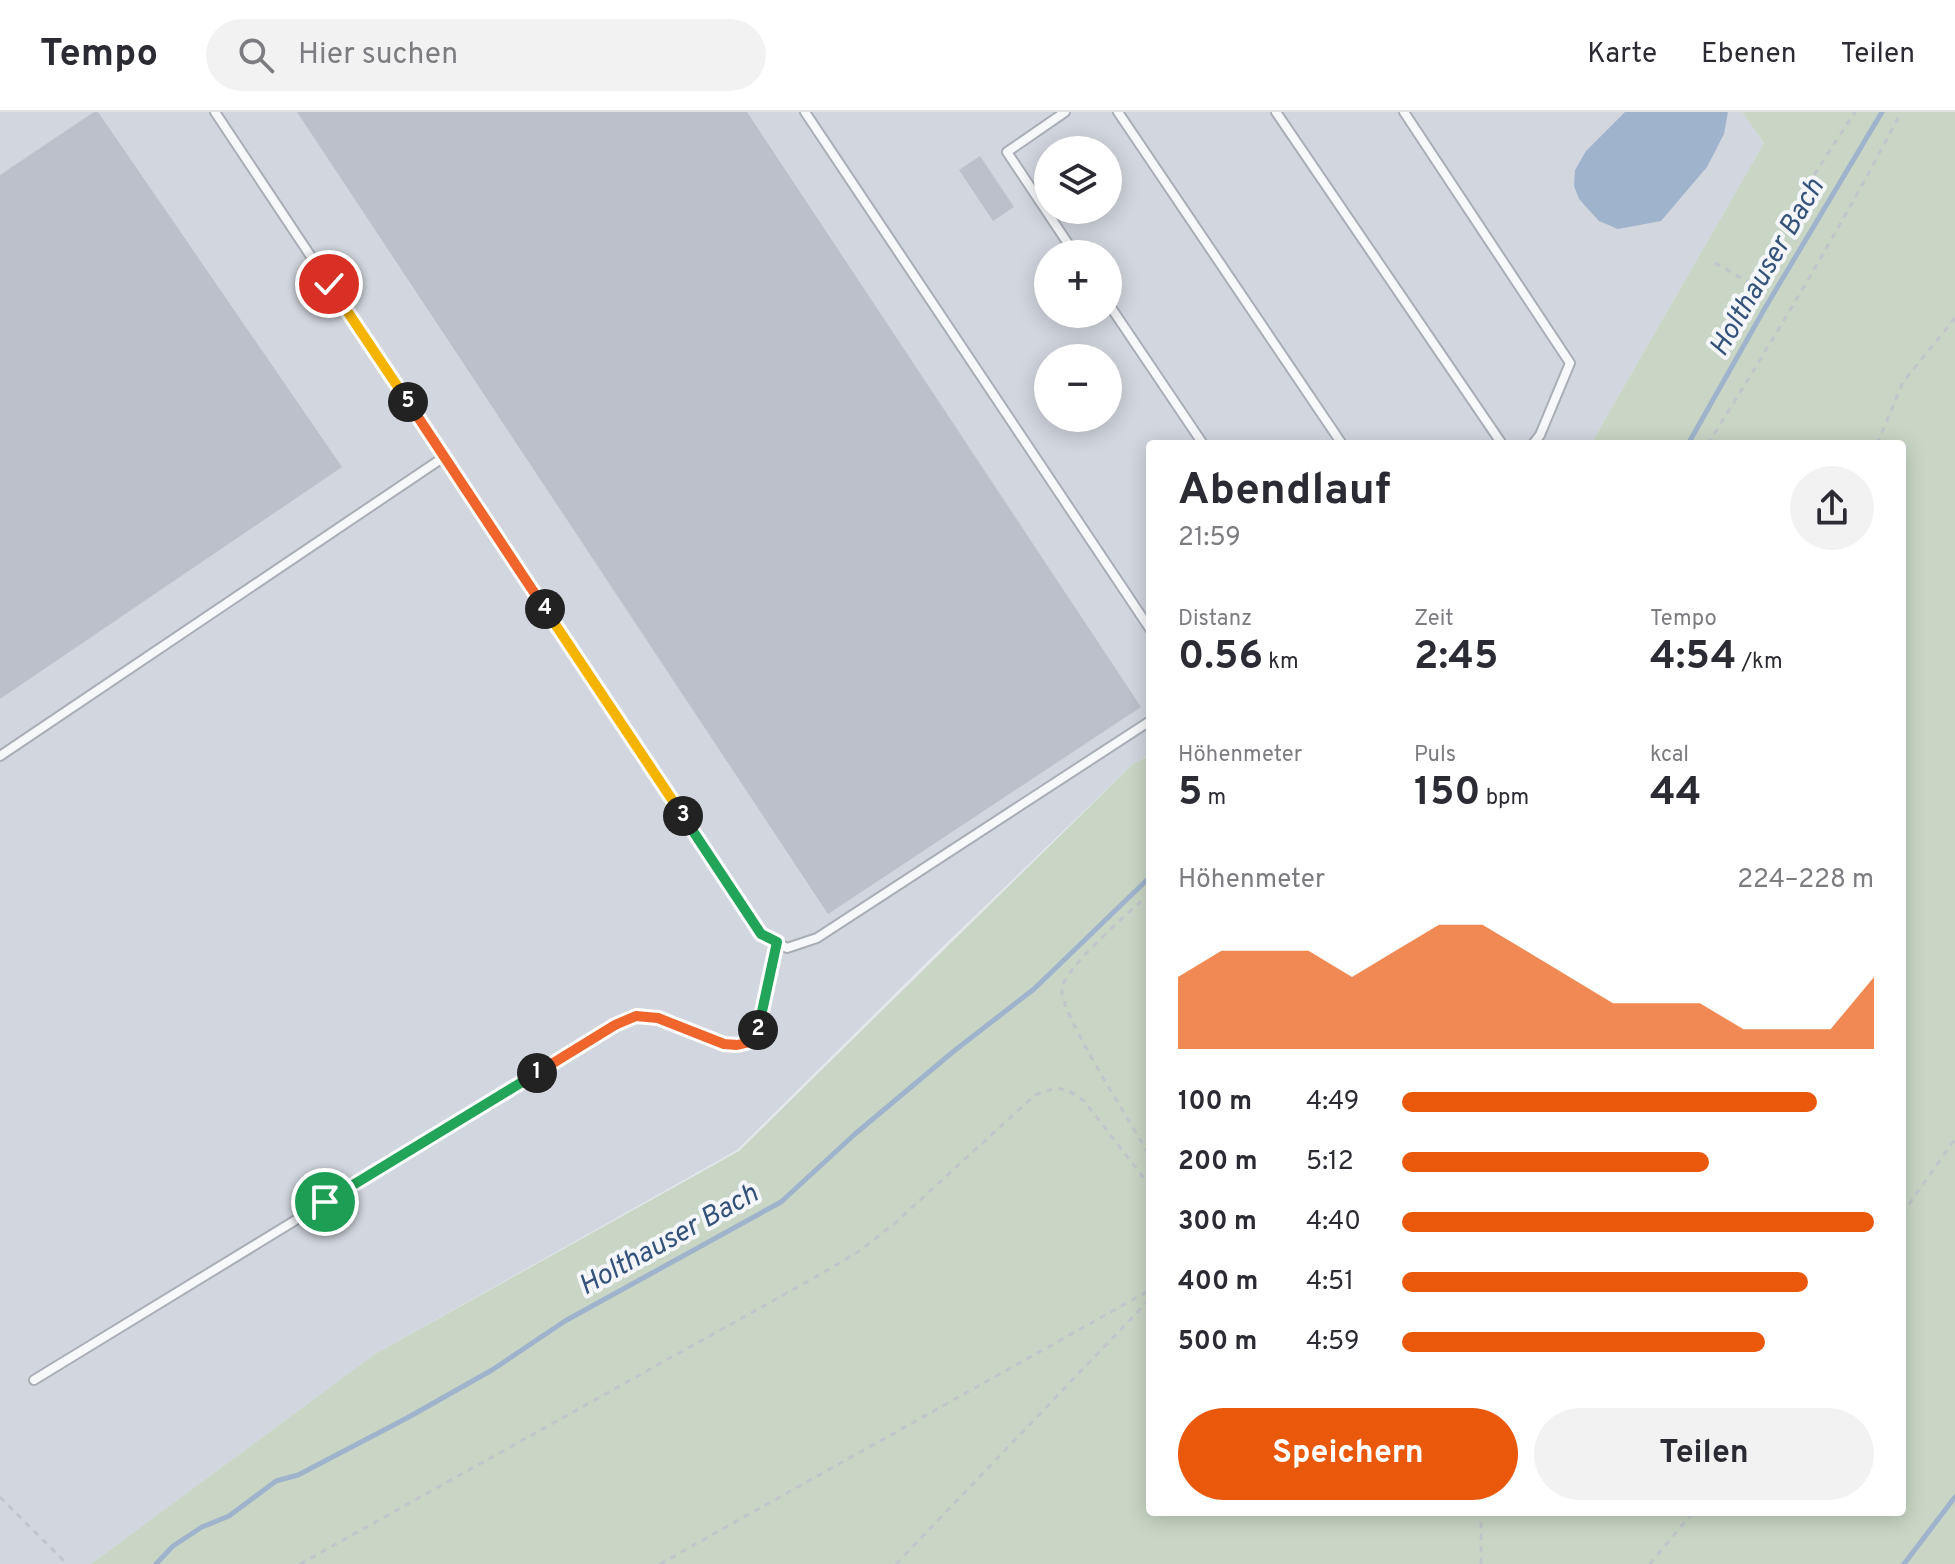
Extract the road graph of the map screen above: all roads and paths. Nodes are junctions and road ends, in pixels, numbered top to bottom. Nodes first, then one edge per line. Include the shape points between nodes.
1 (215, 112) edge
2 (805, 112) edge
3 (1065, 112) edge
4 (1118, 112) edge
5 (1276, 112) edge
6 (1404, 112) edge
7 (1855, 112) edge
8 (1901, 112) edge
9 (1066, 240) edge
10 (1715, 263) dead end
11 (1955, 318) edge
12 (1122, 324) edge
13 (1200, 440) edge
14 (1339, 440) edge
15 (1499, 440) edge
16 (1536, 440) edge
17 (1711, 440) edge
18 (1879, 440) edge
19 (444, 457) junction
20 (1146, 623) edge
21 (1146, 724) edge
22 (0, 756) edge
23 (1146, 897) edge
24 (777, 942) junction
25 (1955, 1139) edge
26 (1146, 1151) edge
27 (1146, 1181) edge
28 (1906, 1208) edge
29 (1146, 1292) edge
30 (1146, 1303) edge
31 (34, 1380) dead end
32 (0, 1497) edge
33 (1481, 1516) edge
34 (1690, 1516) edge
35 (67, 1564) edge
36 (300, 1564) edge
37 (660, 1564) edge
38 (896, 1564) edge
39 (1481, 1564) edge
40 (1650, 1564) edge

1 - 19 lane
2 - 20 lane
3 - 9 lane via 1007,152
4 - 14 lane
5 - 15 lane
6 - 16 lane via 1570,363
7 - 10 path via 1752,284
8 - 17 path via 1858,195
11 - 18 path via 1903,382
12 - 13 lane
19 - 22 lane
19 - 24 lane via 761,934
21 - 24 lane via 817,938 787,948
23 - 26 path via 1075,966 1062,986 1063,1000 1082,1039
24 - 31 lane via 758,1031 750,1042 724,1044 658,1018 636,1016 615,1025
25 - 28 path
27 - 36 path via 1084,1101 1071,1091 1053,1088 1035,1095 861,1250
29 - 37 path
30 - 38 path
32 - 35 path
33 - 39 path
34 - 40 path

